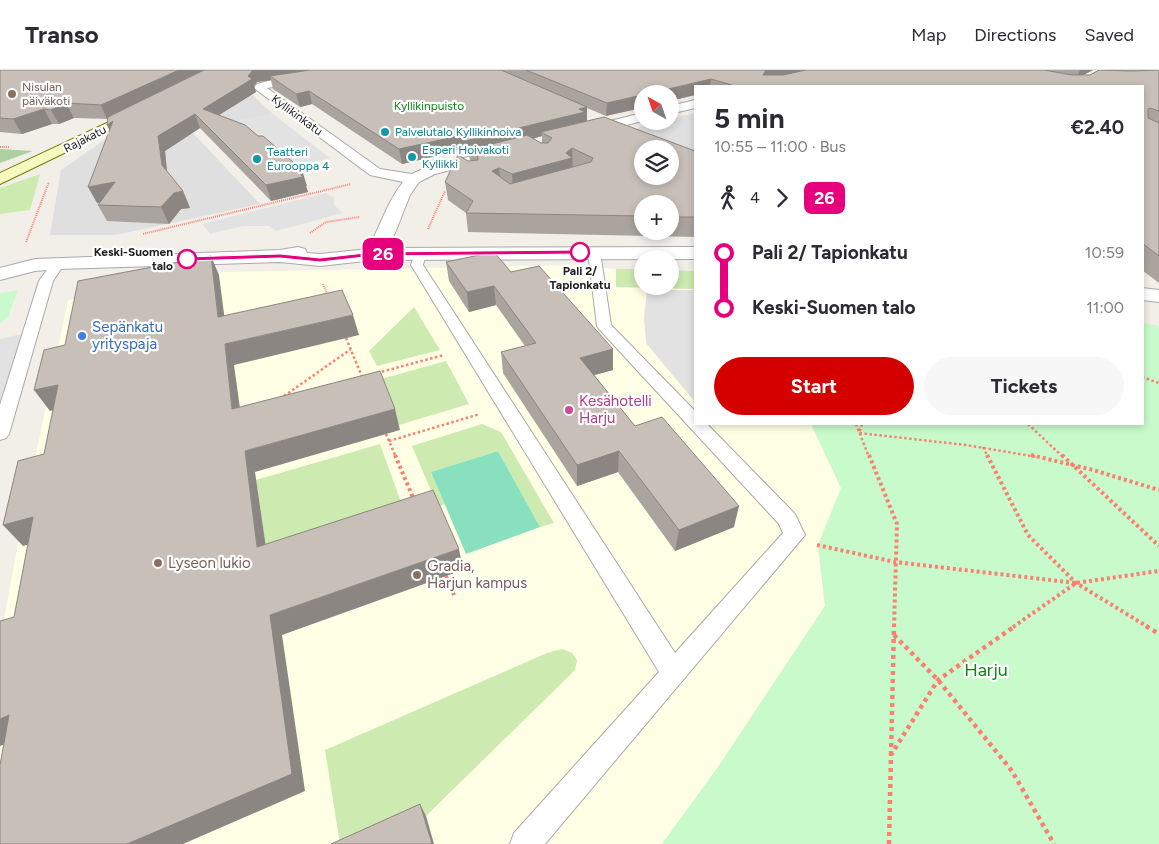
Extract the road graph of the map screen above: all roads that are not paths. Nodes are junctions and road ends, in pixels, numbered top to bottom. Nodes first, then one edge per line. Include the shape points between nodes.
1 (357, 70) edge
2 (694, 104) edge
3 (154, 105) edge
4 (679, 108) edge
5 (594, 118) edge
6 (634, 119) edge
7 (611, 125) junction
8 (574, 134) edge
9 (635, 134) edge
10 (518, 149) edge
11 (0, 179) edge
12 (414, 179) junction
13 (423, 245) junction
14 (594, 252) junction
15 (694, 253) edge
16 (374, 254) junction
17 (0, 261) edge
18 (59, 263) junction
19 (35, 265) junction
20 (0, 274) edge
21 (1144, 294) edge
22 (1159, 296) edge
23 (1144, 309) edge
24 (1159, 311) edge
25 (694, 421) edge
26 (698, 425) edge
27 (0, 434) edge
28 (674, 673) junction
29 (525, 844) edge

1 - 12 street, Kyllikinkatu via 260,88 375,172
2 - 4 street
3 - 11 main road, Rajakatu
5 - 7 street
6 - 7 street
7 - 8 street
7 - 9 street
10 - 12 street via 463,168 430,172
12 - 16 street via 402,194
13 - 14 street
13 - 16 street
13 - 28 lane via 417,265
14 - 15 street
14 - 25 lane via 604,326
16 - 18 street via 320,260 280,256
17 - 19 street
18 - 19 street
18 - 27 lane via 46,281
19 - 20 street
21 - 22 street
23 - 24 street
26 - 28 lane via 788,520 794,536
28 - 29 lane

